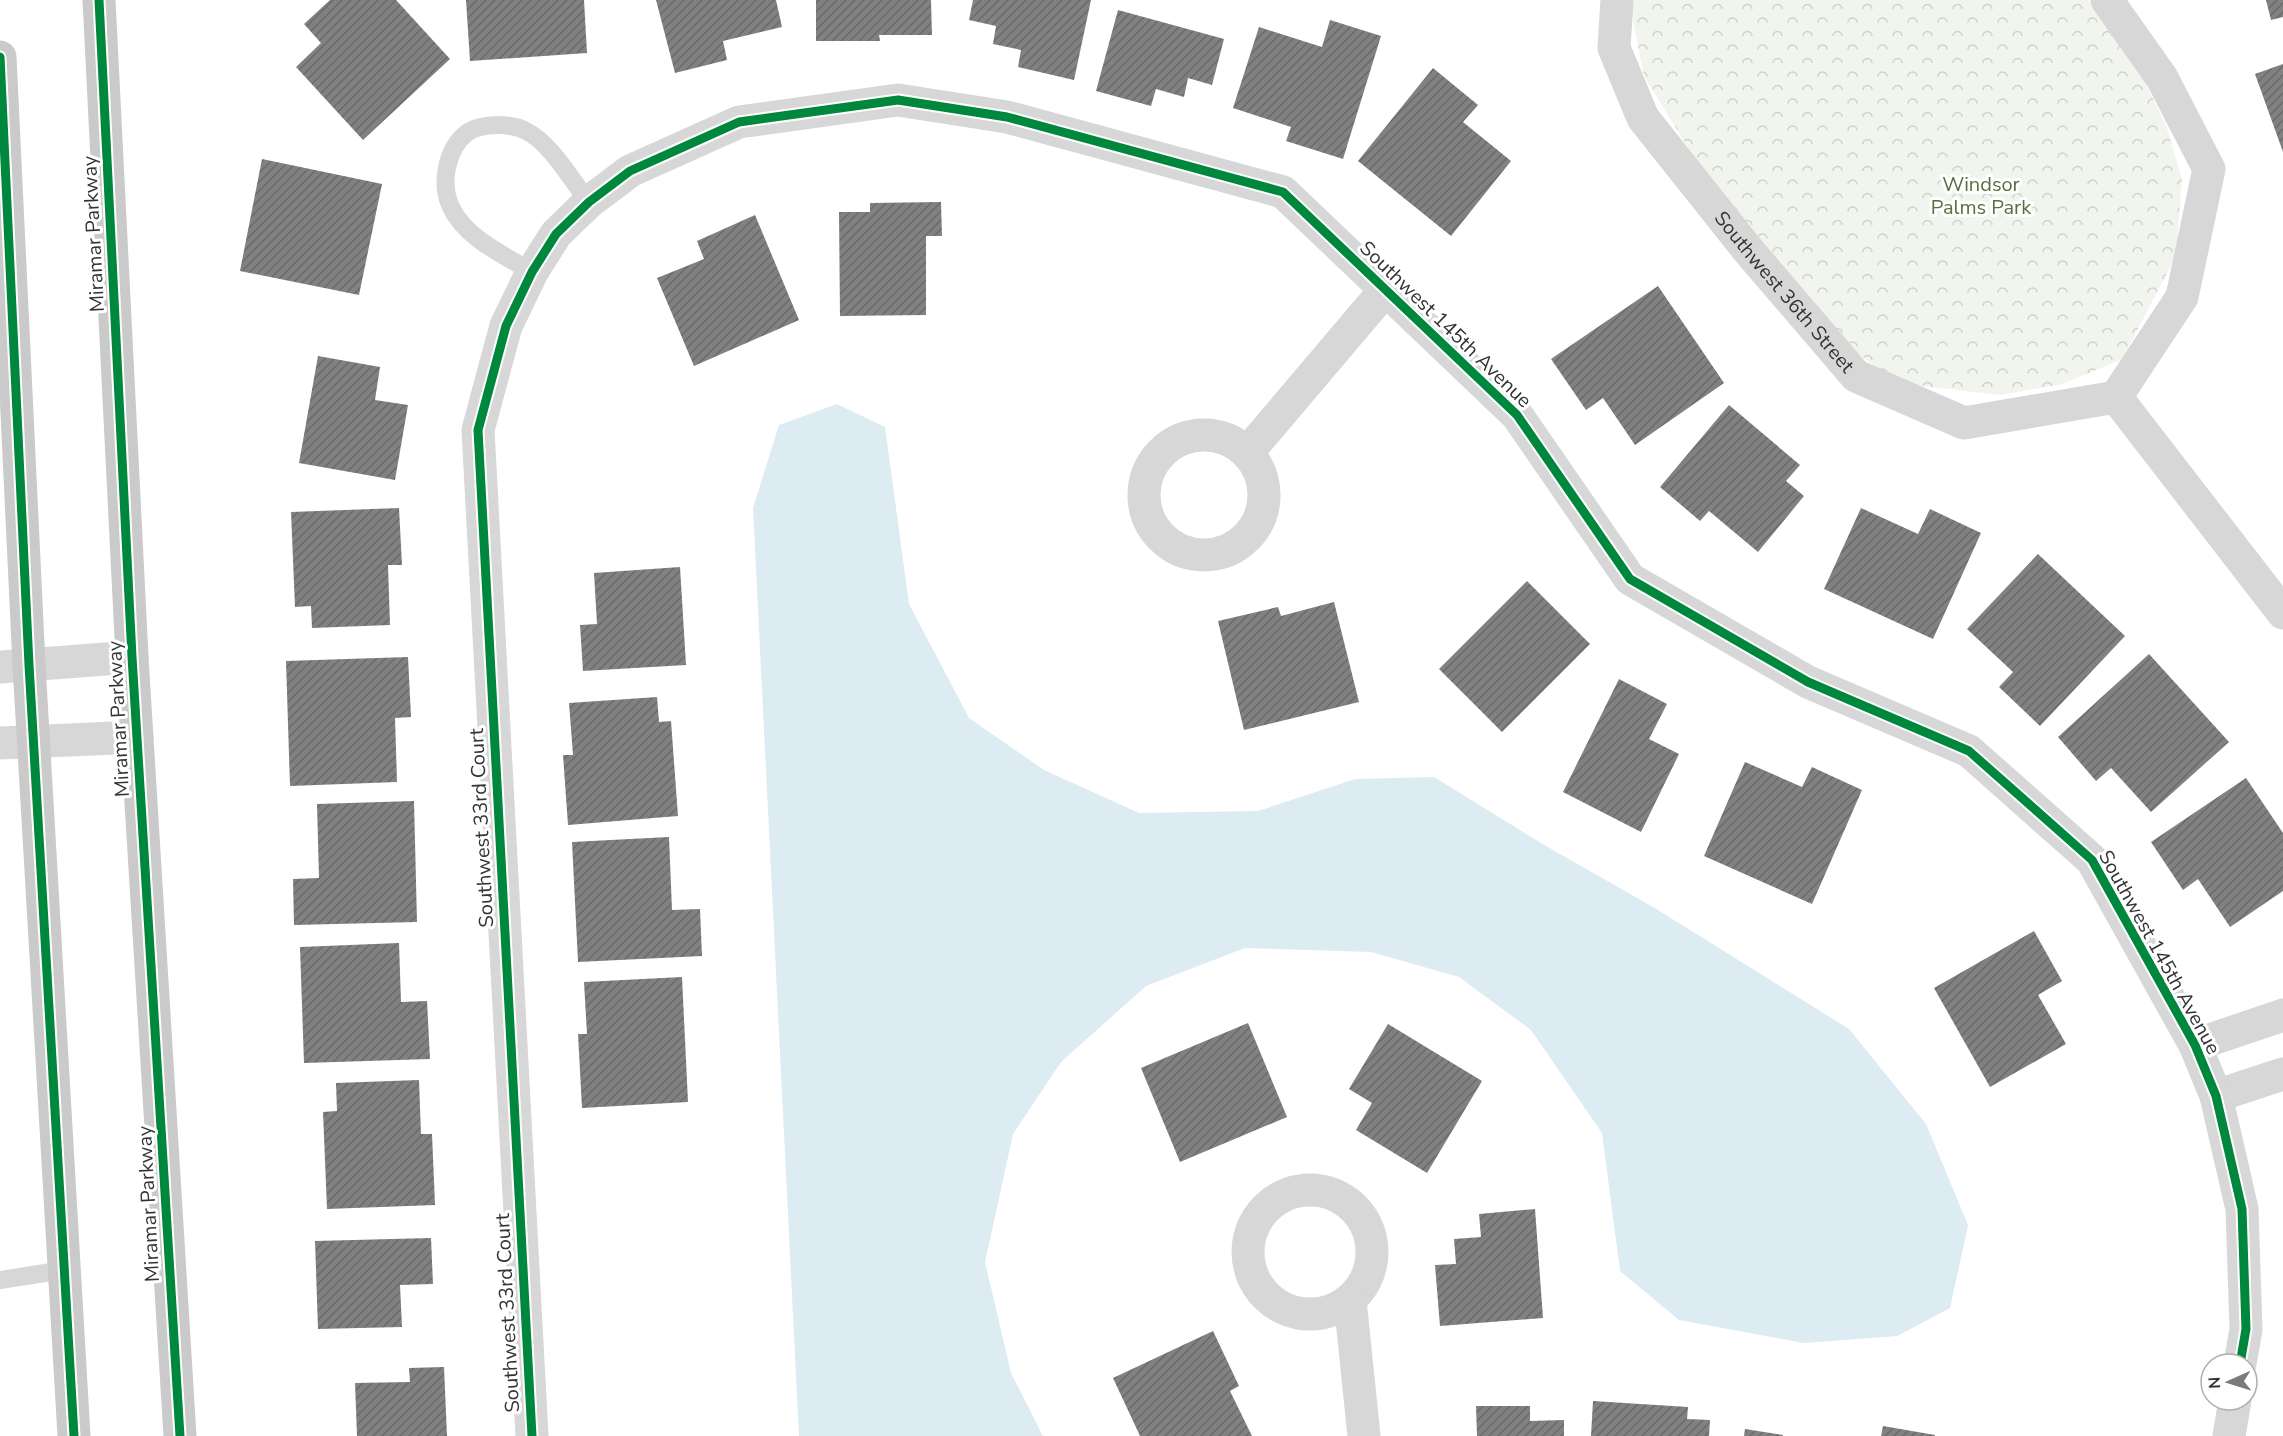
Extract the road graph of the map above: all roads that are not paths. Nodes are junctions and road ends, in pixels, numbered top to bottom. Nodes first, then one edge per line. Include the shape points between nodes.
1 (99, 0) edge
2 (1617, 0) edge
3 (2107, 0) edge
4 (0, 57) edge
5 (2, 142) edge
6 (589, 202) junction
7 (556, 234) joint
8 (532, 272) junction
9 (1386, 289) junction
10 (2116, 397) junction
11 (1247, 453) dead end
12 (2283, 614) edge
13 (132, 657) junction
14 (15, 666) edge
15 (137, 737) junction
16 (34, 740) junction
17 (0, 742) edge
18 (2283, 1015) edge
19 (2195, 1045) junction
20 (2283, 1074) edge
21 (2216, 1096) junction
22 (64, 1270) junction
23 (0, 1280) edge
24 (1350, 1300) dead end
25 (2242, 1352) edge
26 (2233, 1412) edge
27 (74, 1436) edge
28 (180, 1436) edge
29 (532, 1436) edge
30 (1364, 1436) edge
31 (2229, 1436) edge

1 - 13 main road, Miramar Parkway
2 - 10 street, Southwest 36th Street via 1614,48 1643,118 1748,250 1856,376 1964,423
3 - 10 street via 2162,78 2209,169 2182,297
4 - 5 main road
5 - 14 main road
6 - 7 street, Southwest 145th Avenue
6 - 8 lane via 540,140 524,129 500,125 482,128 469,132 456,147 447,165 445,181 450,206 462,225
6 - 9 street, Southwest 145th Avenue via 630,171 739,122 898,100 1007,117 1283,192
7 - 8 street, Southwest 33rd Court
8 - 29 street, Southwest 33rd Court via 506,326 478,430
9 - 11 street
9 - 19 street, Southwest 145th Avenue via 1517,415 1630,579 1808,682 1969,751 2091,860
10 - 12 street
13 - 14 street
13 - 15 main road, Miramar Parkway
14 - 16 main road
15 - 16 street
15 - 28 main road, Miramar Parkway
16 - 17 street
16 - 22 main road
18 - 19 street
19 - 21 street, Southwest 145th Avenue
20 - 21 street
21 - 25 street, Southwest 145th Avenue via 2242,1209 2246,1329
22 - 23 lane
22 - 27 main road
24 - 30 street
26 - 31 street

